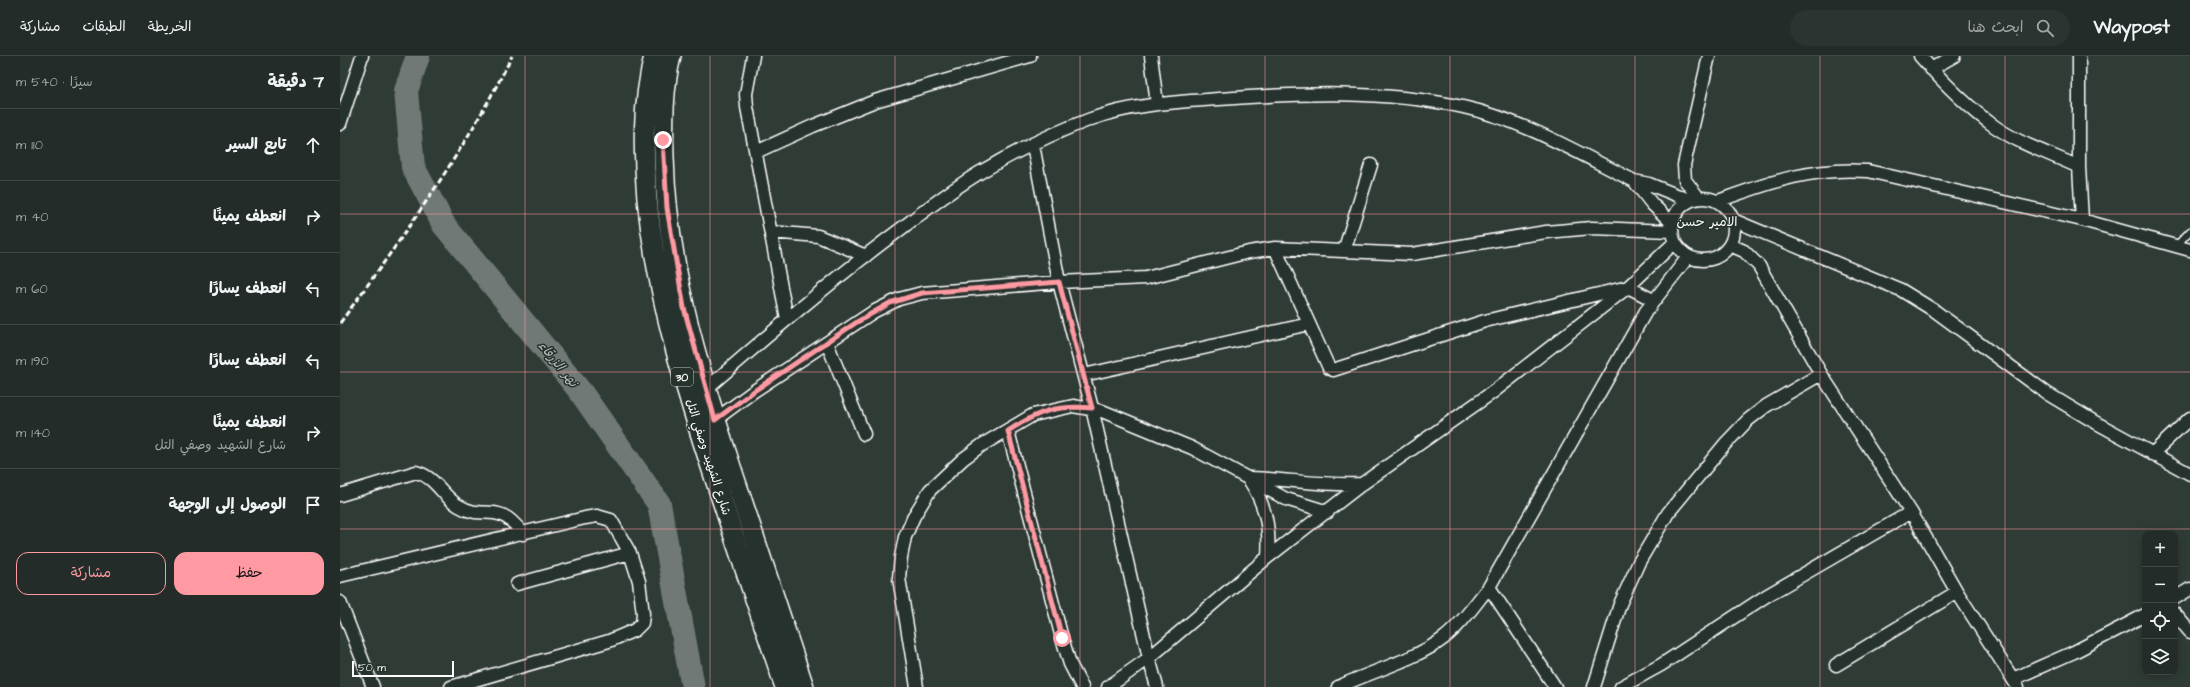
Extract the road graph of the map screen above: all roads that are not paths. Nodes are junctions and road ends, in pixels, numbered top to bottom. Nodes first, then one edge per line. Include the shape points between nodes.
1 (362, 56) edge
2 (654, 56) edge
3 (671, 56) edge
4 (753, 56) edge
5 (1030, 56) edge
6 (1151, 56) edge
7 (1709, 56) edge
8 (1920, 56) edge
9 (1954, 56) edge
10 (2079, 56) edge
11 (1931, 69) junction
12 (1157, 104) junction
13 (340, 124) edge
14 (1033, 145) junction
15 (756, 152) junction
16 (1371, 165) dead end
17 (2079, 167) junction
18 (1634, 181) junction
19 (1694, 199) junction
20 (1718, 201) junction
21 (1733, 220) junction
22 (2082, 220) junction
23 (2190, 231) edge
24 (771, 232) junction
25 (1672, 233) junction
26 (1730, 245) junction
27 (2174, 247) junction
28 (1275, 248) junction
29 (2190, 250) edge
30 (1344, 251) junction
31 (866, 256) junction
32 (1688, 256) junction
33 (1059, 282) junction
34 (1628, 287) junction
35 (1653, 300) junction
36 (787, 319) junction
37 (1310, 324) junction
38 (827, 343) junction
39 (1821, 374) junction
40 (1084, 375) junction
41 (706, 389) junction
42 (1092, 408) junction
43 (2190, 418) edge
44 (715, 420) junction
45 (1008, 431) junction
46 (864, 434) dead end
47 (2152, 454) junction
48 (2190, 474) edge
49 (1248, 478) junction
50 (1362, 484) junction
51 (340, 495) edge
52 (1328, 512) junction
53 (1911, 512) junction
54 (524, 534) junction
55 (630, 553) junction
56 (1268, 557) junction
57 (340, 576) edge
58 (517, 584) dead end
59 (1489, 587) junction
60 (2190, 589) edge
61 (1957, 592) junction
62 (2178, 596) edge
63 (340, 602) edge
64 (2142, 617) edge
65 (2178, 618) edge
66 (2190, 632) edge
67 (1149, 658) junction
68 (1836, 666) dead end
69 (2016, 683) edge
70 (373, 687) edge
71 (451, 687) edge
72 (785, 687) edge
73 (804, 687) edge
74 (917, 687) edge
75 (1082, 687) edge
76 (1108, 687) edge
77 (1157, 687) edge
78 (1338, 687) edge
79 (1555, 687) edge
80 (1594, 687) edge
81 (1621, 687) edge

1 - 13 street
2 - 72 main road, شارع الشهيد وصفي التل / 30 via 645,100 644,160 653,251 662,297 689,402
3 - 41 main road, شارع الشهيد وصفي التل / 30 via 664,106 667,208 684,308
4 - 15 street via 746,94
5 - 15 street via 876,101
6 - 12 street
7 - 19 street via 1684,164 1685,180
8 - 11 street
9 - 11 street
10 - 17 street
11 - 17 street via 1994,126
12 - 14 street via 1092,119
12 - 18 street via 1274,95 1327,94 1414,100 1464,107 1538,134
14 - 31 street via 958,186
14 - 33 street
15 - 24 street
16 - 30 street
17 - 22 street
18 - 19 street
18 - 25 street
19 - 20 street
19 - 25 street via 1681,206
20 - 21 street via 1728,209
20 - 22 street via 1780,179 1810,172 1841,169 1868,171
21 - 26 street via 1734,233
21 - 47 street via 1901,290 2048,394
22 - 27 street
23 - 27 lane
24 - 31 street via 818,236
24 - 36 street
25 - 30 street via 1592,228 1546,232 1412,254
25 - 32 street
25 - 34 street
26 - 32 street via 1712,258 1697,260
26 - 39 street via 1744,251 1759,266
27 - 29 street
28 - 30 street
28 - 33 street via 1146,278
28 - 37 street
31 - 36 street
32 - 35 street
33 - 38 street via 928,292 908,296 873,312
33 - 40 street
34 - 35 street
34 - 37 street via 1485,320 1337,370 1328,368
34 - 50 street via 1492,392
35 - 59 street
36 - 41 street
37 - 40 street
38 - 44 street
38 - 46 street
39 - 53 street
39 - 80 street via 1766,406 1748,420 1724,444 1668,512 1639,562 1620,604
40 - 42 street
41 - 44 main road, شارع الشهيد وصفي التل / 30
42 - 45 street via 1073,406 1033,415
42 - 49 street via 1192,448
42 - 67 street
43 - 47 street
44 - 73 main road, شارع الشهيد وصفي التل / 30
45 - 74 street via 982,445 930,490 905,537 899,578
45 - 75 street via 1062,638 1070,664
47 - 48 street
49 - 50 street via 1274,478 1318,485
49 - 52 street via 1286,499
49 - 56 street via 1260,496 1267,515
50 - 52 street
51 - 54 street via 416,472 431,479 460,507 472,511 499,513 514,522
52 - 56 street
53 - 61 street
53 - 81 street via 1766,596 1661,665
54 - 55 street via 585,518 605,517 615,524
54 - 57 street
55 - 58 street
55 - 71 street via 639,581 643,614 642,623 635,630 609,641
56 - 67 street
59 - 78 street via 1461,622 1444,638
59 - 79 street
60 - 62 street
61 - 68 street
61 - 69 street
63 - 70 street
64 - 69 street
65 - 66 street
67 - 76 street
67 - 77 street

